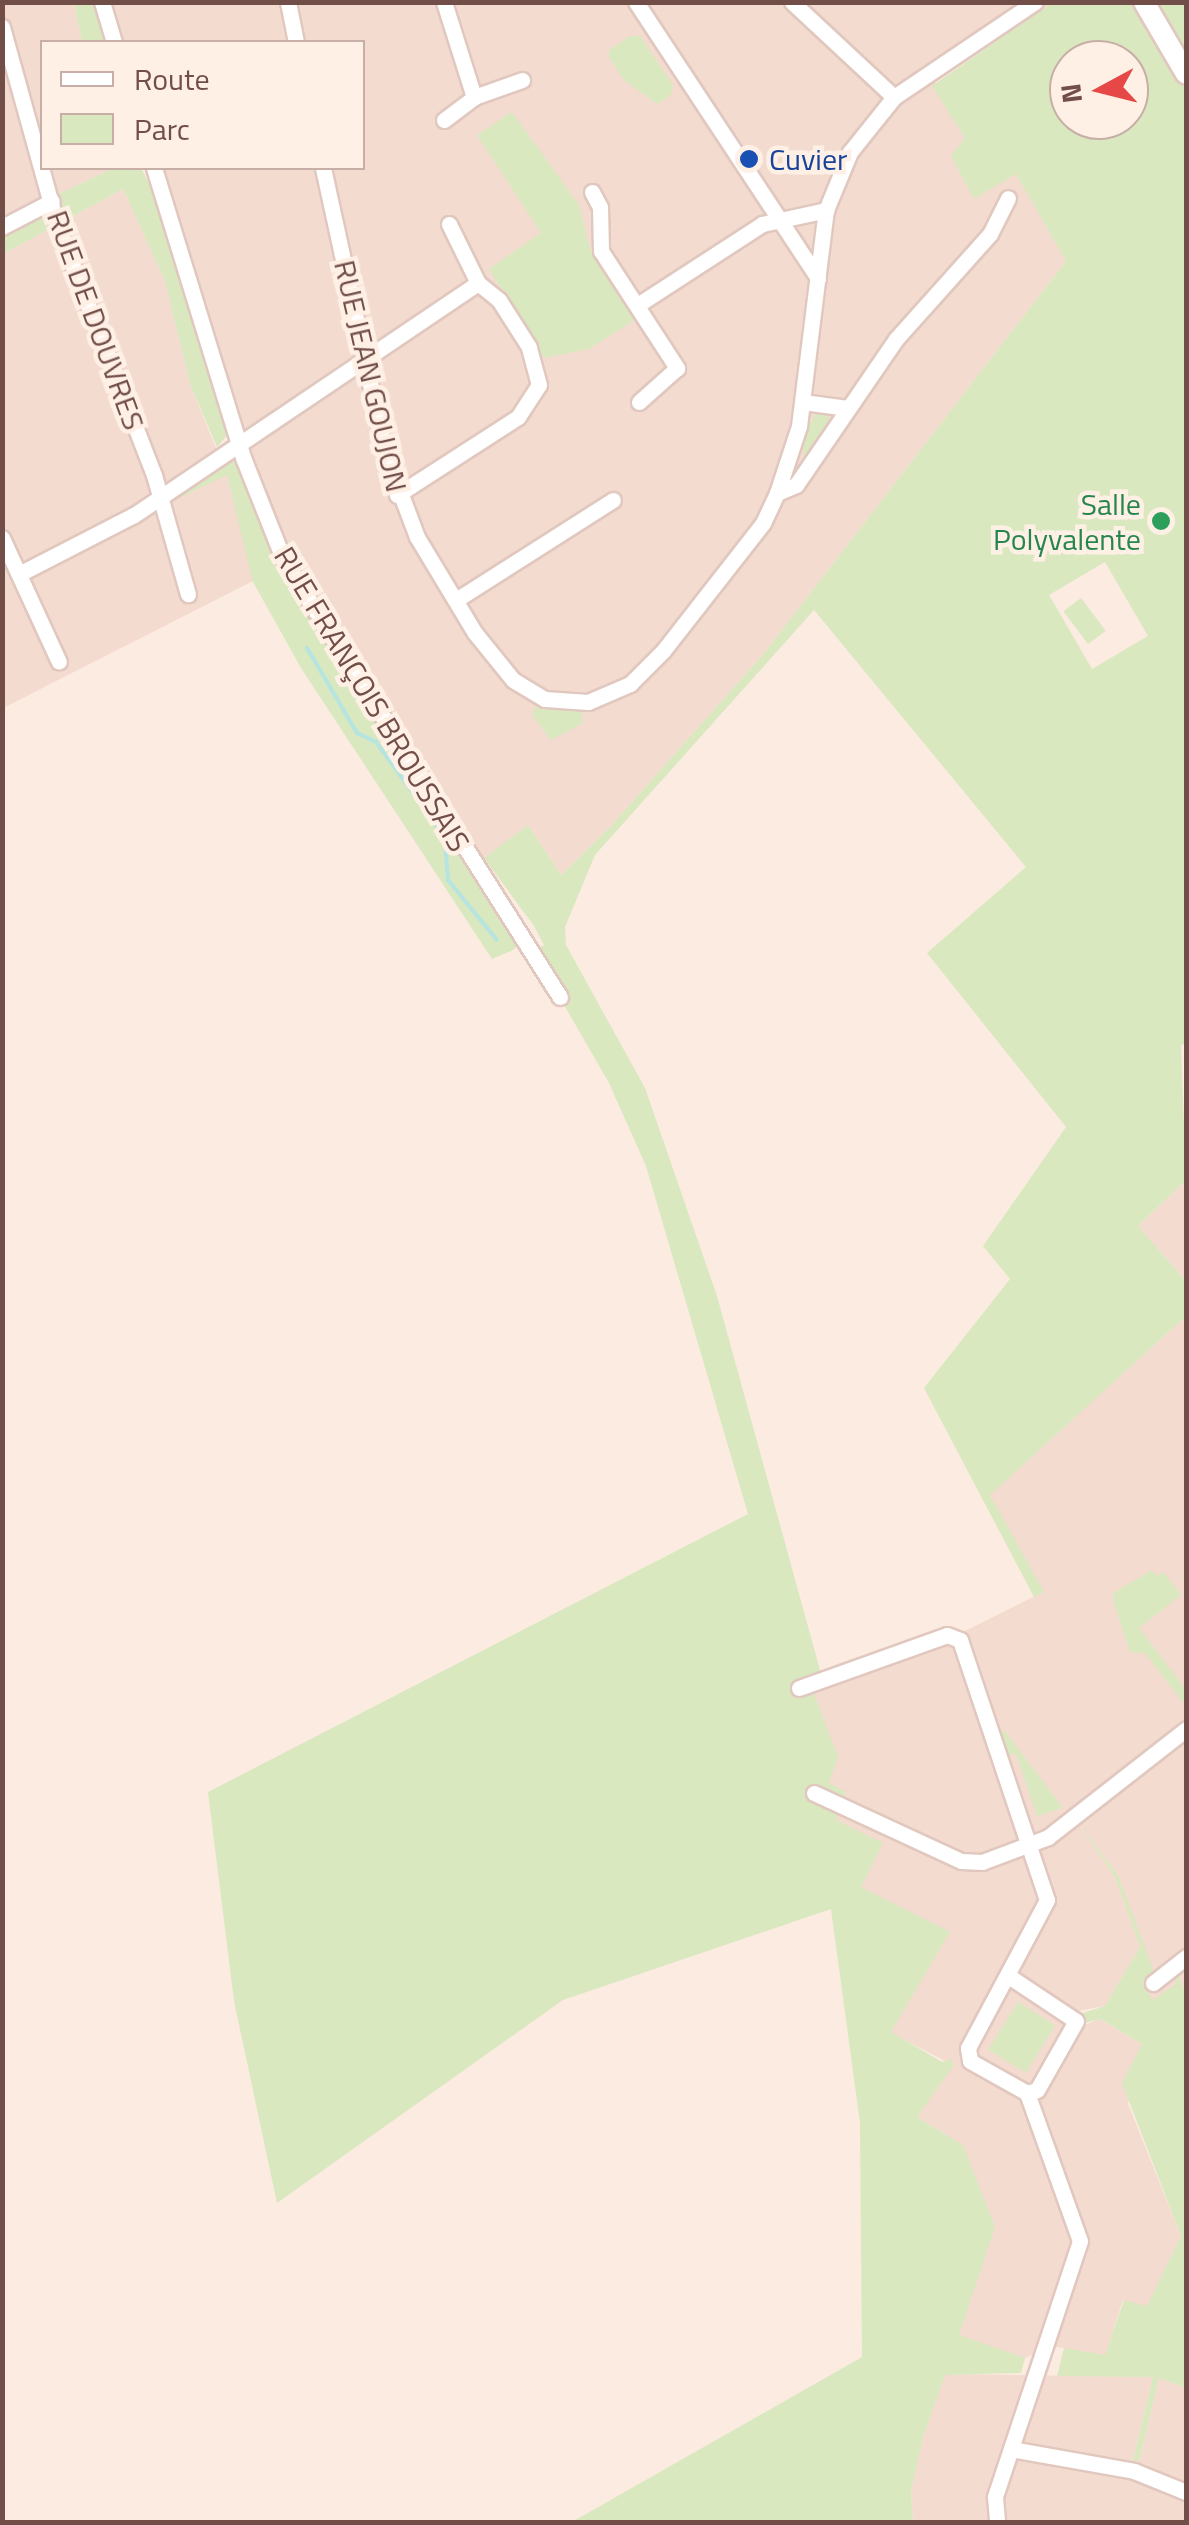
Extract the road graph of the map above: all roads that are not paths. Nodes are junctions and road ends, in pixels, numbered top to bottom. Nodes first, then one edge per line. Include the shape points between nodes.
1 (102, 2) edge
2 (288, 2) edge
3 (444, 2) edge
4 (636, 2) edge
5 (792, 2) edge
6 (1035, 2) edge
7 (1144, 2) edge
8 (2, 27) edge
9 (113, 40) edge
10 (296, 40) edge
11 (1186, 74) edge
12 (522, 80) dead end
13 (474, 97) junction
14 (894, 97) junction
15 (444, 120) dead end
16 (40, 159) edge
17 (43, 170) edge
18 (155, 170) edge
19 (323, 170) edge
20 (592, 192) dead end
21 (1008, 198) dead end
22 (52, 201) junction
23 (826, 210) junction
24 (778, 219) junction
25 (449, 224) dead end
26 (2, 228) edge
27 (818, 278) junction
28 (481, 285) junction
29 (639, 304) junction
30 (366, 358) junction
31 (640, 402) dead end
32 (803, 402) junction
33 (848, 408) junction
34 (242, 439) junction
35 (778, 493) junction
36 (397, 496) junction
37 (160, 497) junction
38 (613, 500) dead end
39 (2, 538) edge
40 (20, 574) junction
41 (188, 594) dead end
42 (456, 600) junction
43 (59, 662) dead end
44 (560, 997) dead end
45 (800, 1688) dead end
46 (1186, 1729) edge
47 (814, 1793) dead end
48 (1030, 1847) junction
49 (1186, 1957) edge
50 (1010, 1977) junction
51 (1153, 1983) dead end
52 (1027, 2093) junction
53 (1011, 2449) junction
54 (1186, 2492) edge
55 (997, 2522) edge

1 - 9 street
2 - 10 street
3 - 13 street
4 - 24 street
5 - 14 street
6 - 14 street
7 - 11 main road
8 - 16 street, RUE DE DOUVRES
12 - 13 street
13 - 15 street
14 - 23 street via 850,152
17 - 22 street, RUE DE DOUVRES
18 - 34 street, RUE FRANÇOIS BROUSSAIS
19 - 30 street, RUE JEAN GOUJON
20 - 29 street via 600,208 601,250
21 - 33 street via 990,234 916,314
22 - 26 street
22 - 37 street, RUE DE DOUVRES
23 - 24 street
23 - 27 street
24 - 27 street
24 - 29 street
25 - 28 street
27 - 32 street
28 - 30 street
28 - 36 street via 529,347 540,385 533,402
29 - 31 street via 677,368
30 - 34 street
30 - 36 street, RUE JEAN GOUJON
32 - 33 street
32 - 35 street
33 - 35 street via 796,485
34 - 37 street
34 - 44 street, RUE FRANÇOIS BROUSSAIS via 261,508 308,606
35 - 42 street, RUE JEAN GOUJON via 763,522 642,672 604,698 560,702 506,672
36 - 42 street, RUE JEAN GOUJON
37 - 40 street
37 - 41 street, RUE DE DOUVRES
38 - 42 street
39 - 40 street
40 - 43 street
45 - 48 street via 955,1636
46 - 48 street
47 - 48 street via 961,1861
48 - 50 street via 1047,1900
49 - 51 street
50 - 52 street via 968,2056
50 - 52 street via 1076,2021 1037,2090
52 - 53 street via 1080,2242
53 - 54 street via 1134,2471
53 - 55 street via 995,2498

